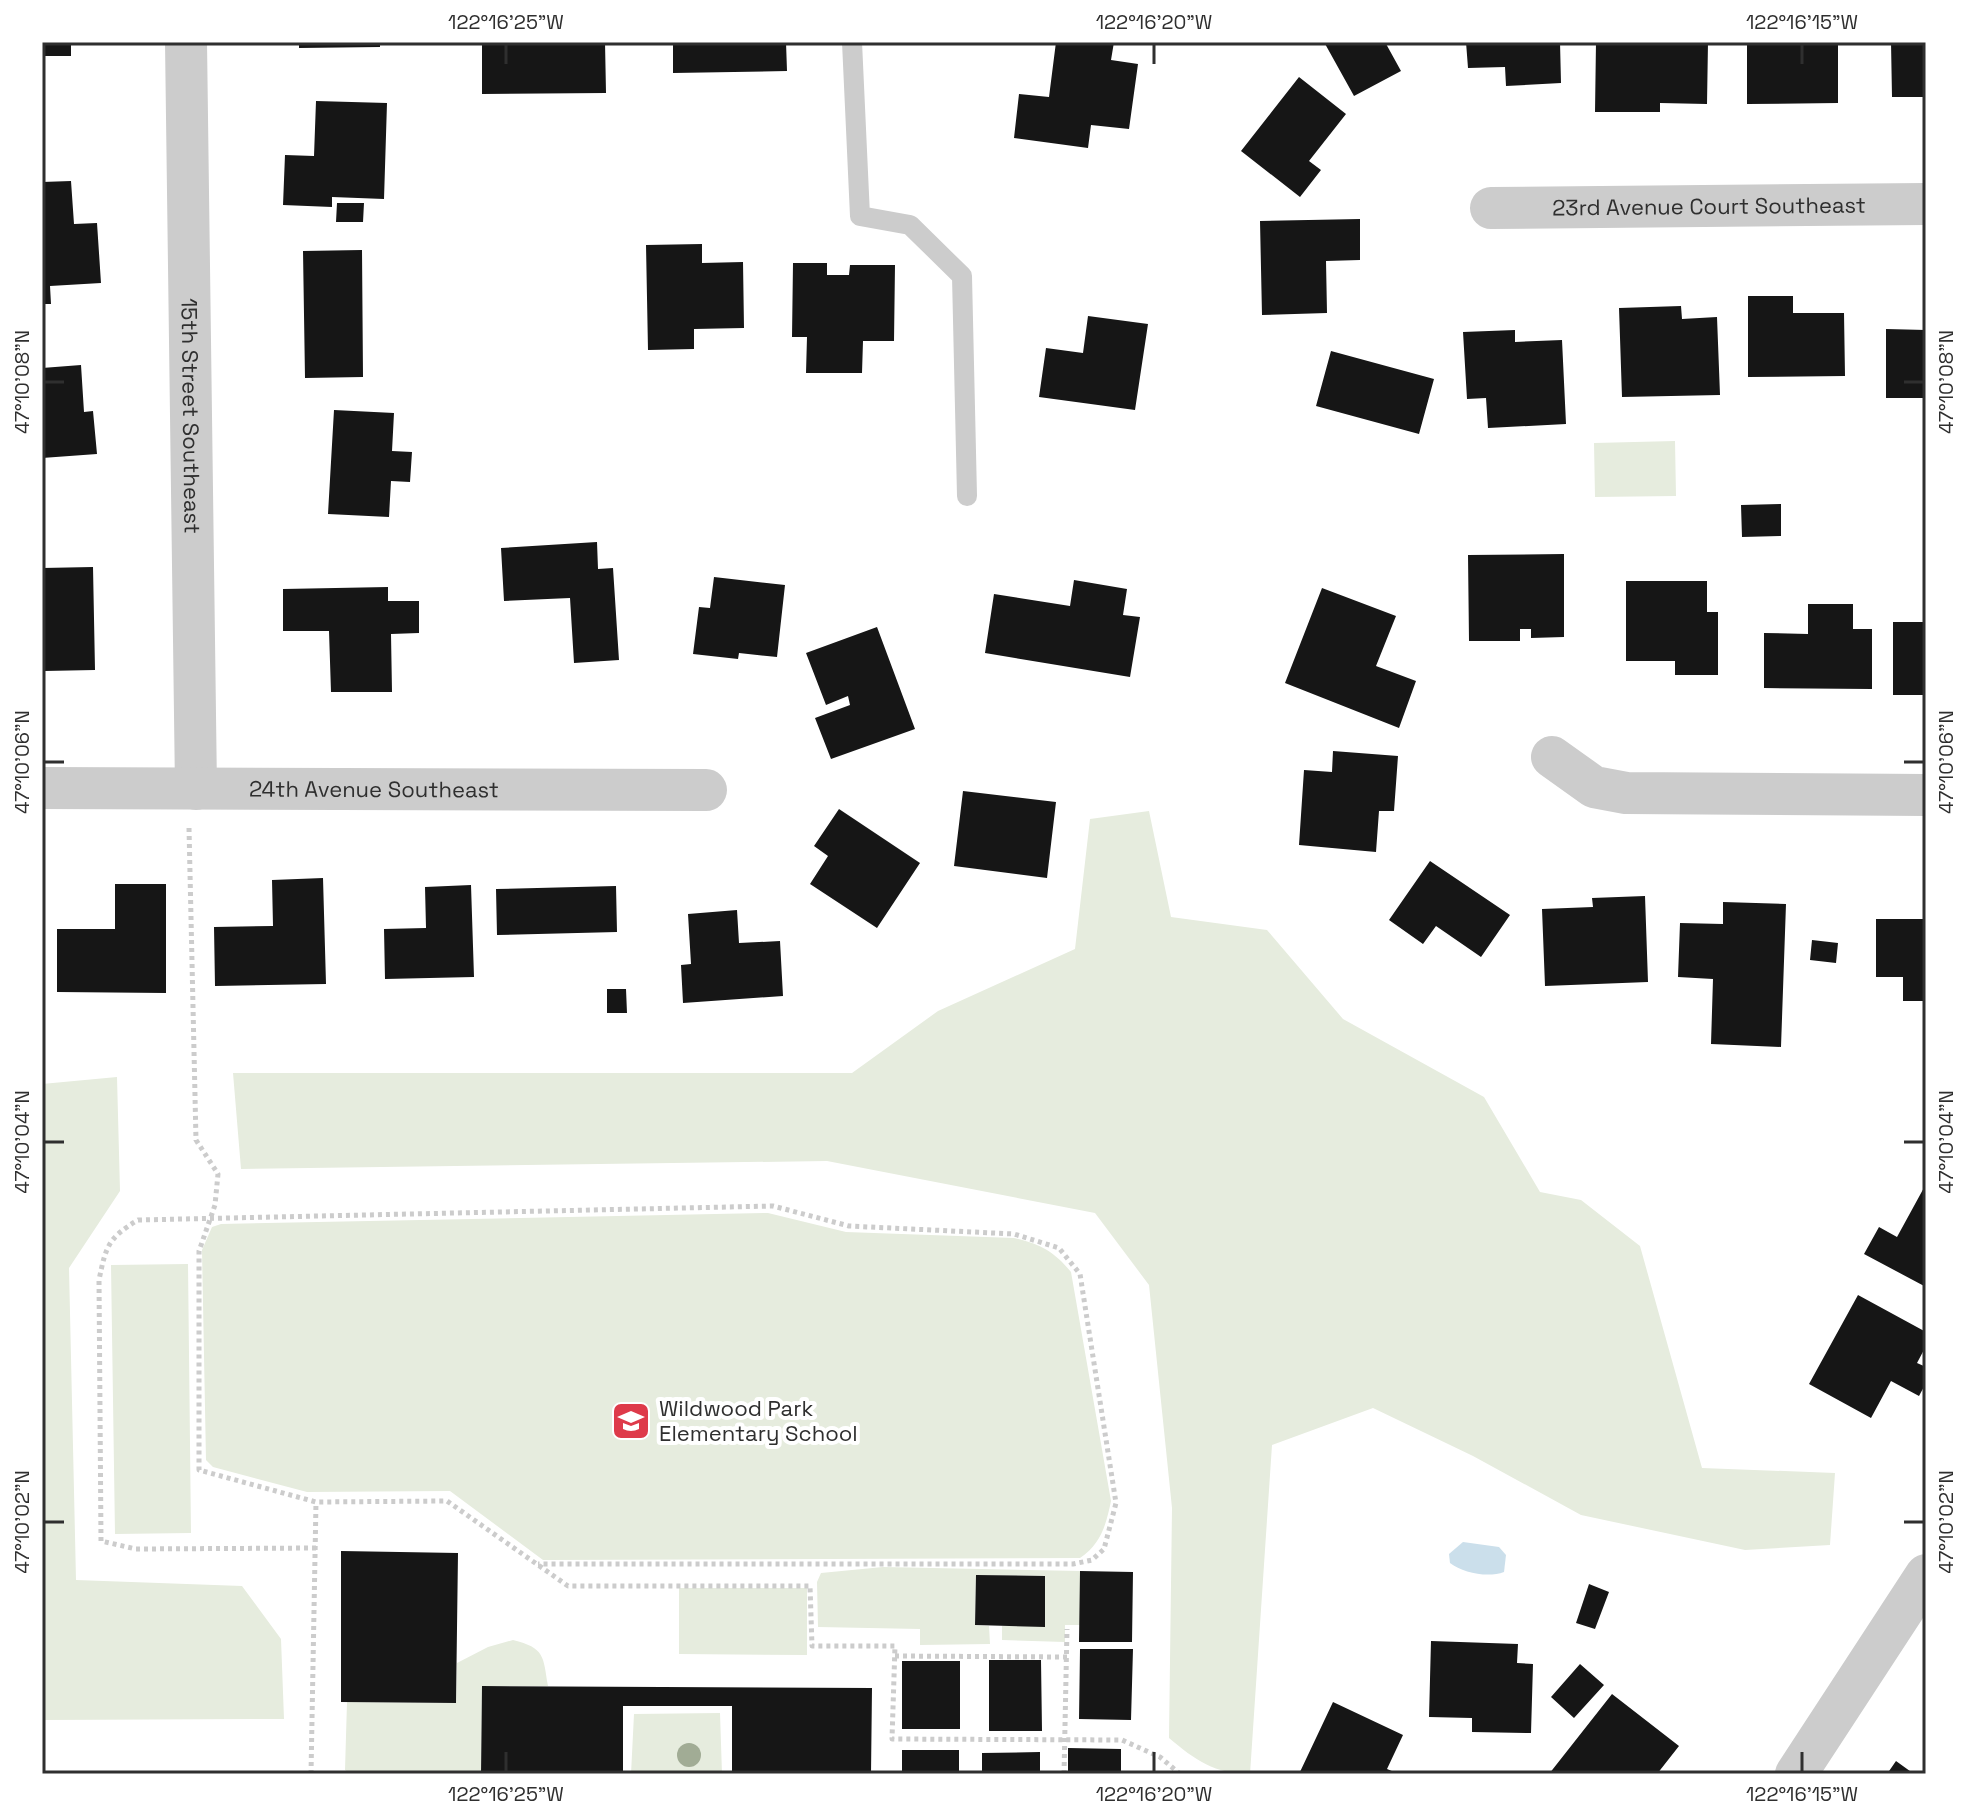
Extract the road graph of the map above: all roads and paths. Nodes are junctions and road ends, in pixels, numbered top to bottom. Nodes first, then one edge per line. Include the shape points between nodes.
1 (186, 42) edge
2 (852, 42) edge
3 (1926, 204) edge
4 (1491, 208) dead end
5 (967, 496) dead end
6 (1552, 757) dead end
7 (42, 788) edge
8 (706, 790) dead end
9 (1926, 795) edge
10 (192, 806) junction
11 (211, 1217) junction
12 (316, 1502) junction
13 (316, 1548) junction
14 (538, 1564) junction
15 (1919, 1602) edge
16 (1067, 1629) dead end
17 (895, 1656) junction
18 (1067, 1657) junction
19 (1064, 1742) junction
20 (311, 1774) edge
21 (1064, 1774) edge
22 (1180, 1774) edge
23 (1796, 1774) edge

1 - 10 street, 15th Street Southeast
2 - 5 lane via 860,216 910,225 962,276
3 - 4 street, 23rd Avenue Court Southeast
6 - 9 street via 1594,787 1626,793
7 - 10 street, 24th Avenue Southeast
8 - 10 street, 24th Avenue Southeast
10 - 11 path via 196,1140 218,1174
11 - 12 path via 199,1251 199,1470
11 - 13 path via 138,1220 115,1234 105,1248 99,1280 101,1541 136,1549
11 - 14 path via 773,1206 849,1226 1014,1234 1059,1248 1080,1274 1116,1503 1104,1549 1092,1560
12 - 13 path
12 - 14 path via 447,1501
13 - 20 path
14 - 17 path via 568,1586 810,1586 812,1646 895,1646
15 - 23 street
16 - 18 path
17 - 18 path
17 - 19 path via 892,1739
18 - 19 path
19 - 21 path
19 - 22 path via 1122,1740 1160,1757

